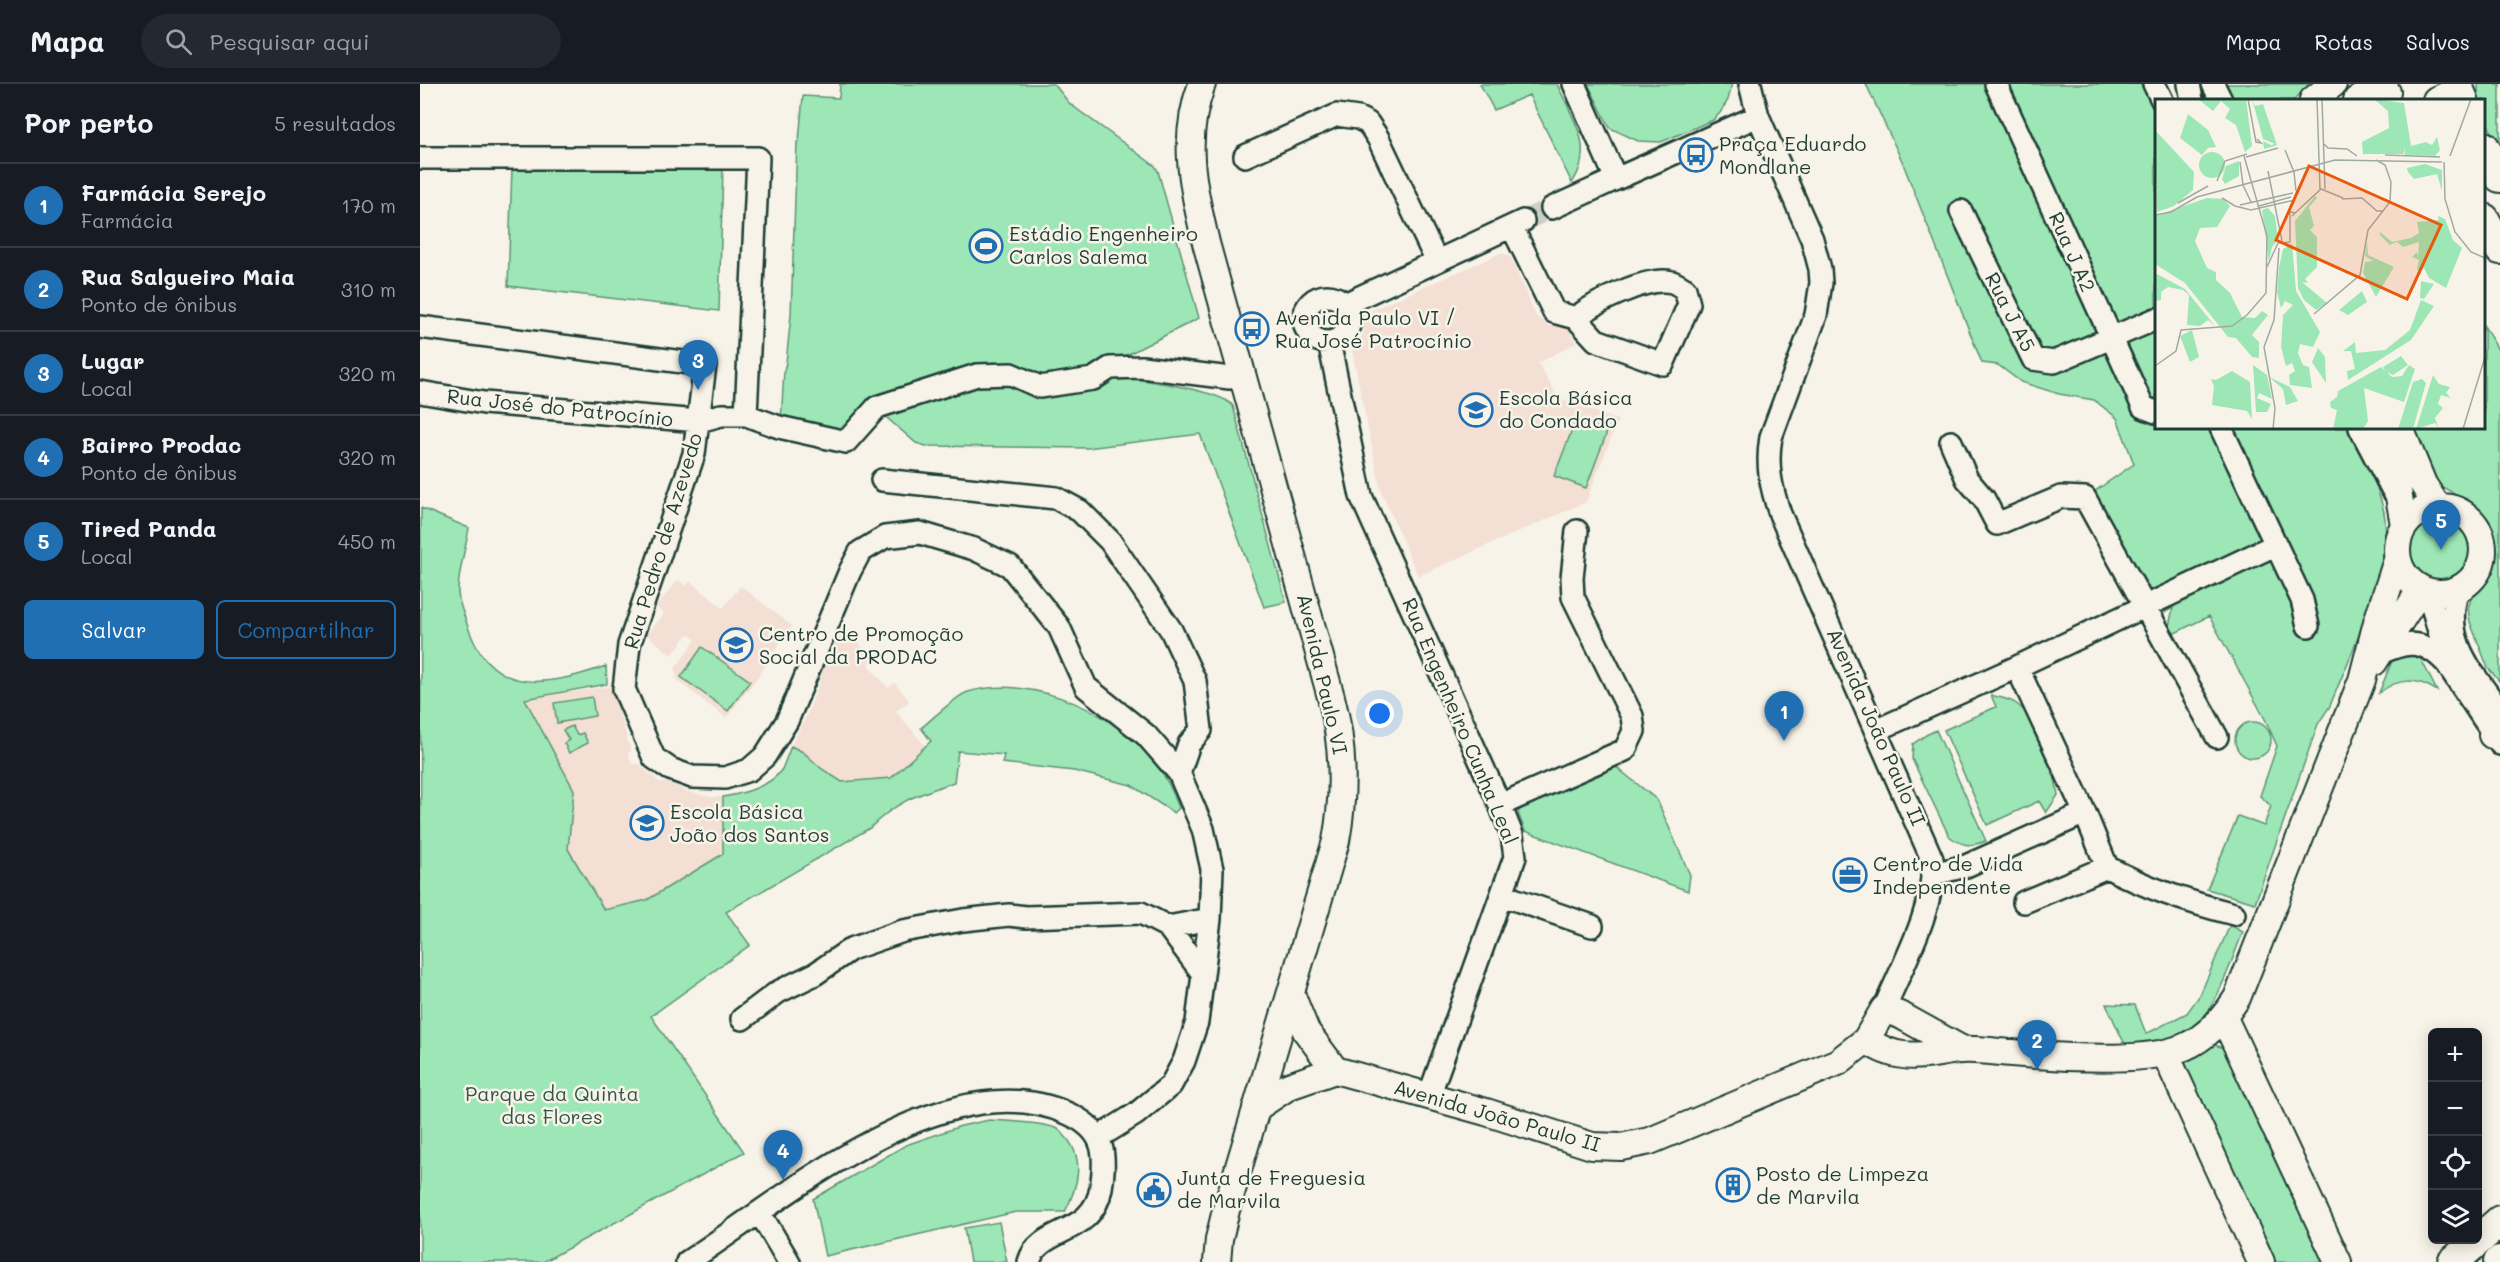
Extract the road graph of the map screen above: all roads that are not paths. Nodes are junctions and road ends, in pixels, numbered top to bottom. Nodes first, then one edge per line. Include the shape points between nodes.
1 (1202, 84) edge
2 (1574, 84) edge
3 (1750, 84) edge
4 (1996, 84) edge
5 (2154, 84) edge
6 (2188, 84) edge
7 (2213, 84) edge
8 (2333, 84) edge
9 (2389, 92) edge
10 (2162, 99) edge
11 (2192, 99) edge
12 (2220, 99) edge
13 (2314, 99) edge
14 (2359, 99) edge
15 (1758, 116) junction
16 (2485, 149) edge
17 (1245, 156) dead end
18 (420, 158) edge
19 (2500, 177) edge
20 (1616, 179) junction
21 (1552, 208) tunnel mouth
22 (1961, 211) dead end
23 (2485, 221) edge
24 (2500, 249) edge
25 (1436, 260) junction
26 (1345, 304) junction
27 (1576, 318) junction
28 (2155, 320) edge
29 (420, 327) edge
30 (2111, 338) junction
31 (1329, 342) junction
32 (1243, 374) junction
33 (420, 392) edge
34 (2155, 411) edge
35 (746, 415) junction
36 (699, 422) junction
37 (2221, 429) edge
38 (2360, 429) edge
39 (2383, 429) edge
40 (2400, 429) edge
41 (1951, 442) dead end
42 (882, 480) dead end
43 (2437, 506) junction
44 (2402, 515) junction
45 (1577, 531) dead end
46 (2275, 545) junction
47 (2397, 560) junction
48 (2457, 590) junction
49 (2425, 591) junction
50 (2145, 605) junction
51 (2308, 626) dead end
52 (2379, 654) junction
53 (2017, 667) junction
54 (2449, 667) junction
55 (2362, 680) junction
56 (1877, 730) junction
57 (2498, 730) edge
58 (2217, 738) dead end
59 (1179, 773) junction
60 (1500, 805) junction
61 (2085, 813) junction
62 (2107, 867) junction
63 (1933, 874) junction
64 (1502, 895) junction
65 (2024, 902) dead end
66 (2234, 914) dead end
67 (1210, 920) junction
68 (1592, 926) dead end
69 (1168, 927) junction
70 (1203, 974) junction
71 (1291, 994) junction
72 (1884, 1009) junction
73 (2224, 1018) junction
74 (742, 1019) dead end
75 (1866, 1040) junction
76 (1963, 1050) junction
77 (2165, 1053) junction
78 (1335, 1070) junction
79 (1430, 1096) junction
80 (1256, 1108) junction
81 (1099, 1137) junction
82 (760, 1213) junction
83 (2500, 1221) edge
84 (687, 1262) edge
85 (789, 1262) edge
86 (1029, 1262) edge
87 (1217, 1262) edge
88 (2262, 1262) edge
89 (2338, 1262) edge
90 (2453, 1262) edge

1 - 32 main road, Avenida Paulo VI via 1192,120 1190,169 1206,243
2 - 20 street
3 - 15 street
4 - 30 street, Rua J A2
5 - 10 street
6 - 11 street
7 - 12 street
8 - 13 main road
9 - 14 main road
15 - 20 street
15 - 56 street, Avenida João Paulo II via 1812,239 1821,283 1816,315 1771,437 1770,482 1780,514
16 - 19 highway
17 - 25 street via 1337,115 1358,117 1368,123 1378,138
18 - 35 street via 758,158
20 - 21 street
22 - 30 street, Rua J A5 via 2033,359 2054,362
23 - 24 highway
25 - 26 street
25 - 27 street via 1518,224 1554,312
26 - 31 street via 1350,325 1338,340
26 - 31 street via 1332,296 1322,296 1307,308 1304,317 1309,333 1321,342
27 - 27 street via 1644,283 1671,282 1685,288 1689,304 1663,364 1596,340
28 - 30 street, Rua J A5
29 - 36 street, Rua Pedro de Azevedo via 705,365
30 - 34 street, Rua J A2 via 2143,407
31 - 60 street, Rua Engenheiro Cunha Leal via 1361,496
32 - 35 street, Rua José do Patrocínio via 1230,378 1142,367 1110,368 1093,378 1040,387 1011,374 977,375 877,407 846,442
32 - 71 main road, Avenida Paulo VI via 1340,737 1340,820
33 - 36 street, Rua José do Patrocínio via 484,403
35 - 36 street, Rua José do Patrocínio via 721,415
36 - 59 street, Rua Pedro de Azevedo via 694,454 629,645 624,689 654,758 692,777 725,777 749,770 787,722 860,552 885,537 920,533 974,549 1010,566 1059,627 1086,687 1146,735
37 - 46 street
38 - 44 street
39 - 44 main road
40 - 43 main road via 2423,484
41 - 50 street via 1967,479 1984,499 1997,524 2061,497 2085,498
42 - 59 street via 1056,498 1080,511 1110,541 1171,630 1195,681 1201,730 1189,744
43 - 44 main road
43 - 48 main road via 2452,507 2466,514 2482,539 2484,554 2479,569
44 - 47 main road
45 - 60 street via 1573,597 1632,716 1634,731 1625,750
46 - 50 street
46 - 51 street via 2301,600
47 - 49 main road via 2411,582
47 - 55 main road
48 - 49 main road
48 - 57 street via 2452,620 2457,645
49 - 52 main road
49 - 54 street
50 - 53 street
50 - 58 street
52 - 54 street via 2399,644 2419,644 2436,652
52 - 55 main road
53 - 56 street
53 - 61 street
54 - 57 street
55 - 73 main road via 2237,998
56 - 63 street, Avenida João Paulo II via 1930,850
59 - 67 street, Rua Pedro de Azevedo via 1203,829 1212,869
60 - 64 street, Rua Engenheiro Cunha Leal via 1516,851
61 - 62 street
61 - 63 street via 1966,866
62 - 65 street
62 - 66 street
63 - 72 street, Avenida João Paulo II via 1927,907
64 - 68 street
64 - 79 street, Rua Engenheiro Cunha Leal
67 - 69 street
67 - 70 street, Rua Pedro de Azevedo
69 - 70 street
69 - 74 street via 1141,913 1009,915 903,931 851,949 815,974 778,992
70 - 81 street, Rua Pedro de Azevedo via 1197,1022 1171,1085 1136,1114
71 - 78 main road via 1306,1031
71 - 80 main road, Avenida Paulo VI
72 - 75 main road, Avenida João Paulo II
72 - 76 main road
73 - 77 main road via 2210,1032
73 - 89 main road
75 - 76 main road via 1882,1050 1906,1055
75 - 79 main road, Avenida João Paulo II via 1829,1067 1650,1141 1621,1147 1592,1146
76 - 77 main road via 2069,1056
77 - 88 main road
78 - 79 main road, Avenida João Paulo II
78 - 80 main road via 1289,1086
80 - 87 main road, Avenida Paulo VI via 1219,1239
81 - 82 street via 1078,1118 1039,1105 997,1101 954,1107 848,1155
81 - 86 street via 1103,1174 1096,1205 1080,1223 1040,1245
82 - 84 street
82 - 85 street
83 - 90 highway

